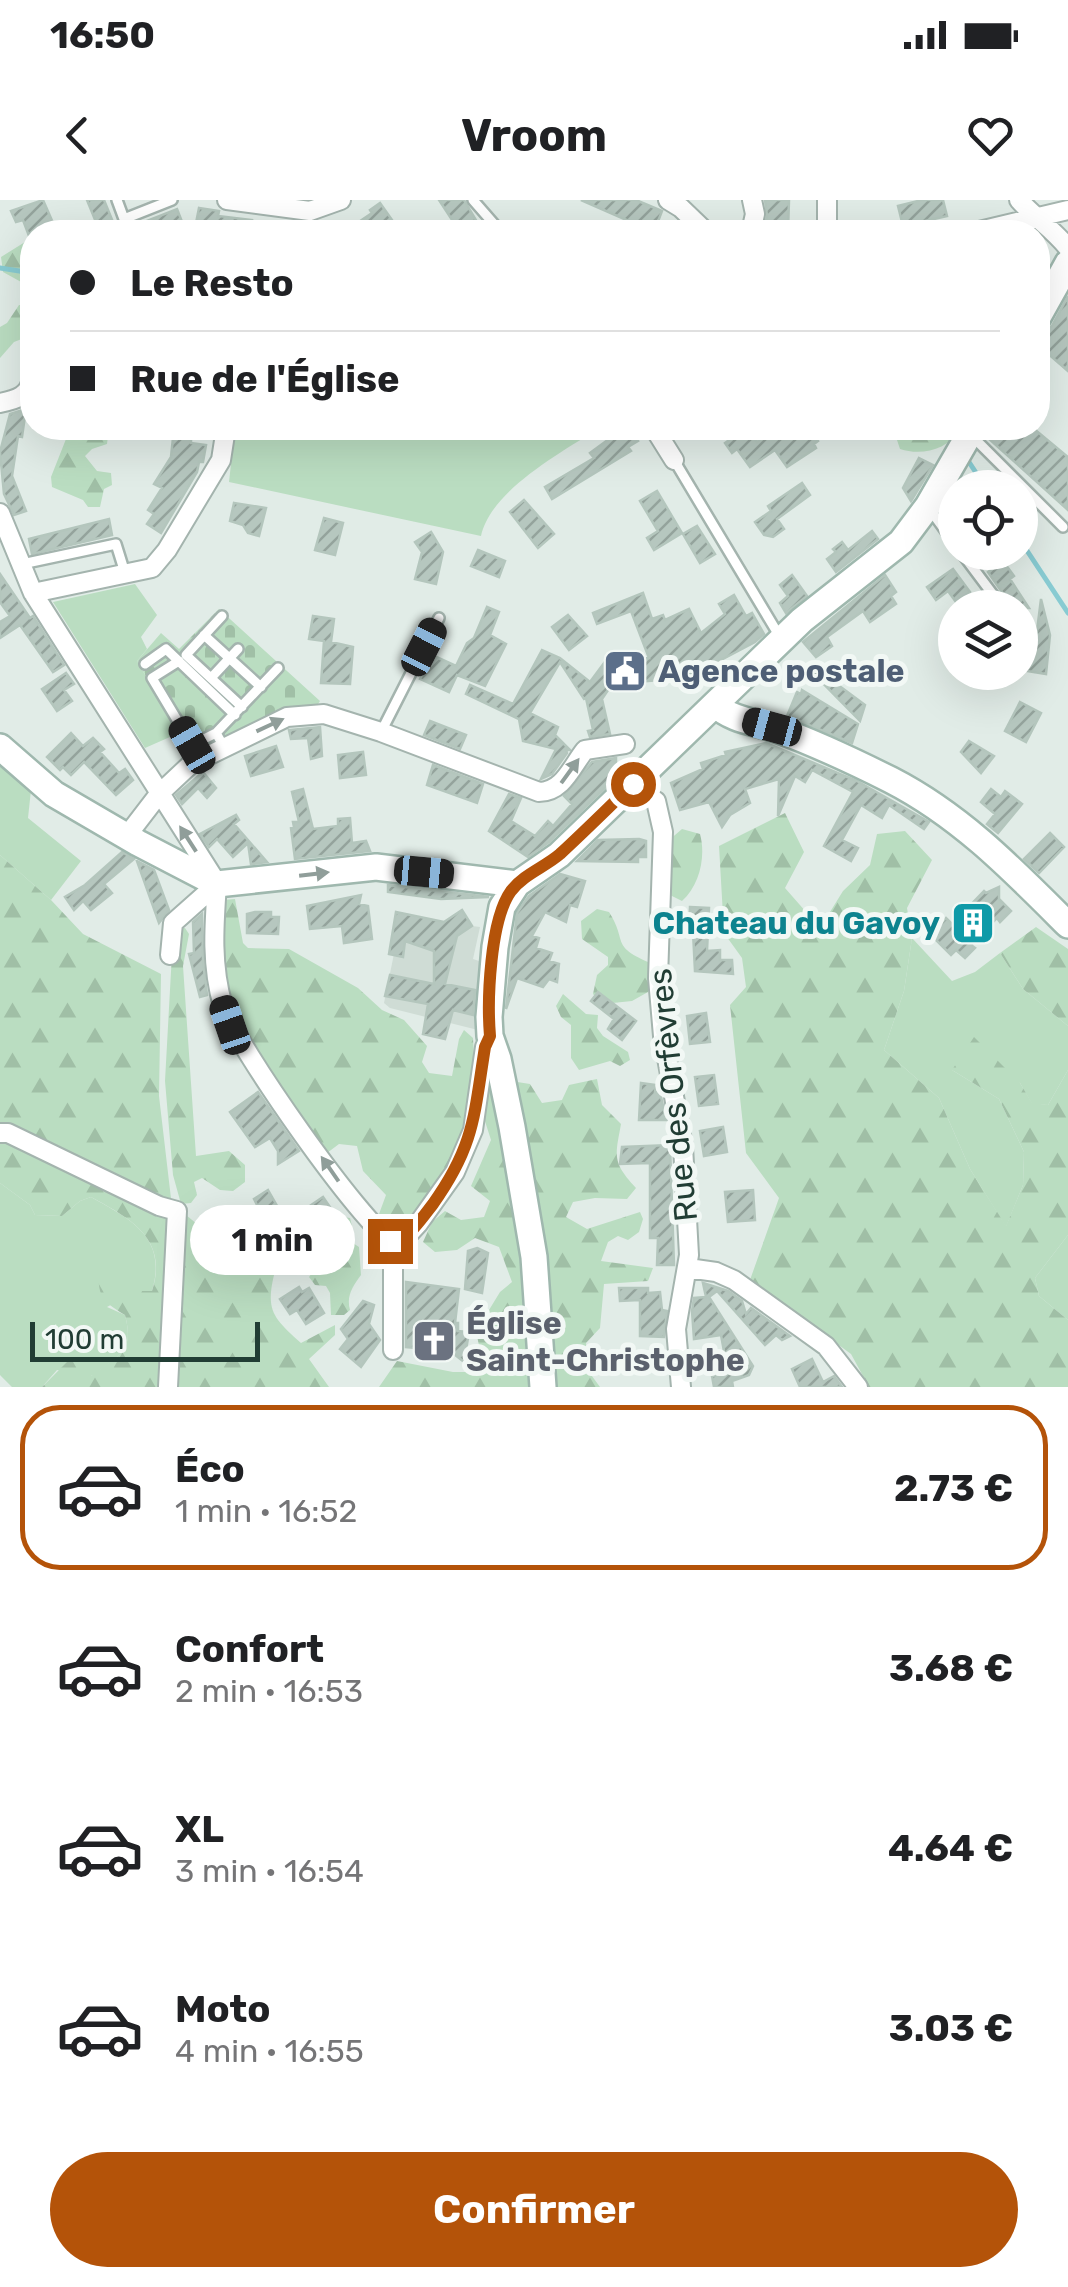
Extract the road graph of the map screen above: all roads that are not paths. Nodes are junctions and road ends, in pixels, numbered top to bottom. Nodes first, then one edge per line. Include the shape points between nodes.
1 (116, 200) edge
2 (172, 200) edge
3 (228, 200) edge
4 (342, 200) edge
5 (474, 200) edge
6 (1019, 200) edge
7 (253, 202) edge
8 (1068, 210) edge
9 (1035, 218) junction
10 (491, 220) edge
11 (1029, 220) edge
12 (1038, 220) edge
13 (1050, 227) edge
14 (1068, 248) edge
15 (1068, 263) edge
16 (1050, 289) edge
17 (224, 440) edge
18 (662, 440) edge
19 (965, 440) edge
20 (975, 440) edge
21 (674, 460) joint
22 (928, 506) junction
23 (0, 513) edge
24 (938, 520) edge
25 (1063, 527) dead end
26 (5, 541) edge
27 (19, 564) junction
28 (975, 570) edge
29 (125, 573) junction
30 (990, 590) edge
31 (33, 594) junction
32 (222, 616) dead end
33 (439, 618) dead end
34 (204, 634) junction
35 (781, 640) junction
36 (238, 649) dead end
37 (230, 658) junction
38 (179, 662) junction
39 (145, 664) dead end
40 (278, 668) dead end
41 (211, 678) junction
42 (261, 687) junction
43 (716, 705) junction
44 (238, 711) junction
45 (381, 732) junction
46 (220, 740) junction
47 (625, 744) dead end
48 (0, 748) edge
49 (159, 794) junction
50 (656, 801) dead end
51 (126, 836) junction
52 (217, 884) junction
53 (517, 884) junction
54 (1068, 925) edge
55 (170, 955) dead end
56 (490, 1036) junction
57 (0, 1133) edge
58 (394, 1242) junction
59 (688, 1268) junction
60 (393, 1350) dead end
61 (168, 1387) edge
62 (543, 1387) edge
63 (681, 1387) edge
64 (858, 1387) edge

1 - 2 lane via 124,220
3 - 7 street
4 - 7 street via 310,211
5 - 10 lane
6 - 9 street
8 - 9 street
9 - 11 street
9 - 12 street
13 - 14 street
15 - 16 street
17 - 29 street via 221,460 167,550 152,568
18 - 21 street
19 - 22 street
20 - 25 lane
21 - 35 lane
22 - 24 lane
22 - 35 street via 901,542
23 - 26 street
26 - 27 street
27 - 29 lane via 116,544
27 - 31 street
28 - 30 lane
29 - 31 street
31 - 49 street
32 - 34 lane
33 - 45 lane
34 - 37 lane
34 - 41 lane via 186,654
35 - 43 street
36 - 37 lane
37 - 41 lane
37 - 42 lane
38 - 39 lane via 166,650
38 - 44 lane
38 - 46 lane via 152,678 192,745
40 - 42 lane
41 - 44 lane
42 - 44 lane
43 - 53 street via 559,855
43 - 54 street via 918,794 980,840
44 - 46 lane
46 -> 45 street via 287,717 324,714
45 -> 47 street via 539,792 561,784 586,750
46 - 49 street
48 - 51 street via 54,794
49 - 51 street
52 -> 49 street
50 - 59 street, Rue des Orfèvres via 663,832 658,978 683,1146
51 - 52 street
52 -> 53 street via 376,867
52 - 55 street via 173,923
58 -> 52 street via 356,1206 230,1025 213,958
53 - 56 street via 502,907
56 - 58 street via 473,1130 455,1172 418,1224
56 - 62 street via 534,1258
57 - 61 street via 177,1211
58 - 60 street
59 - 63 street, Rue des Orfèvres via 676,1328
59 - 64 street via 734,1280 826,1346

